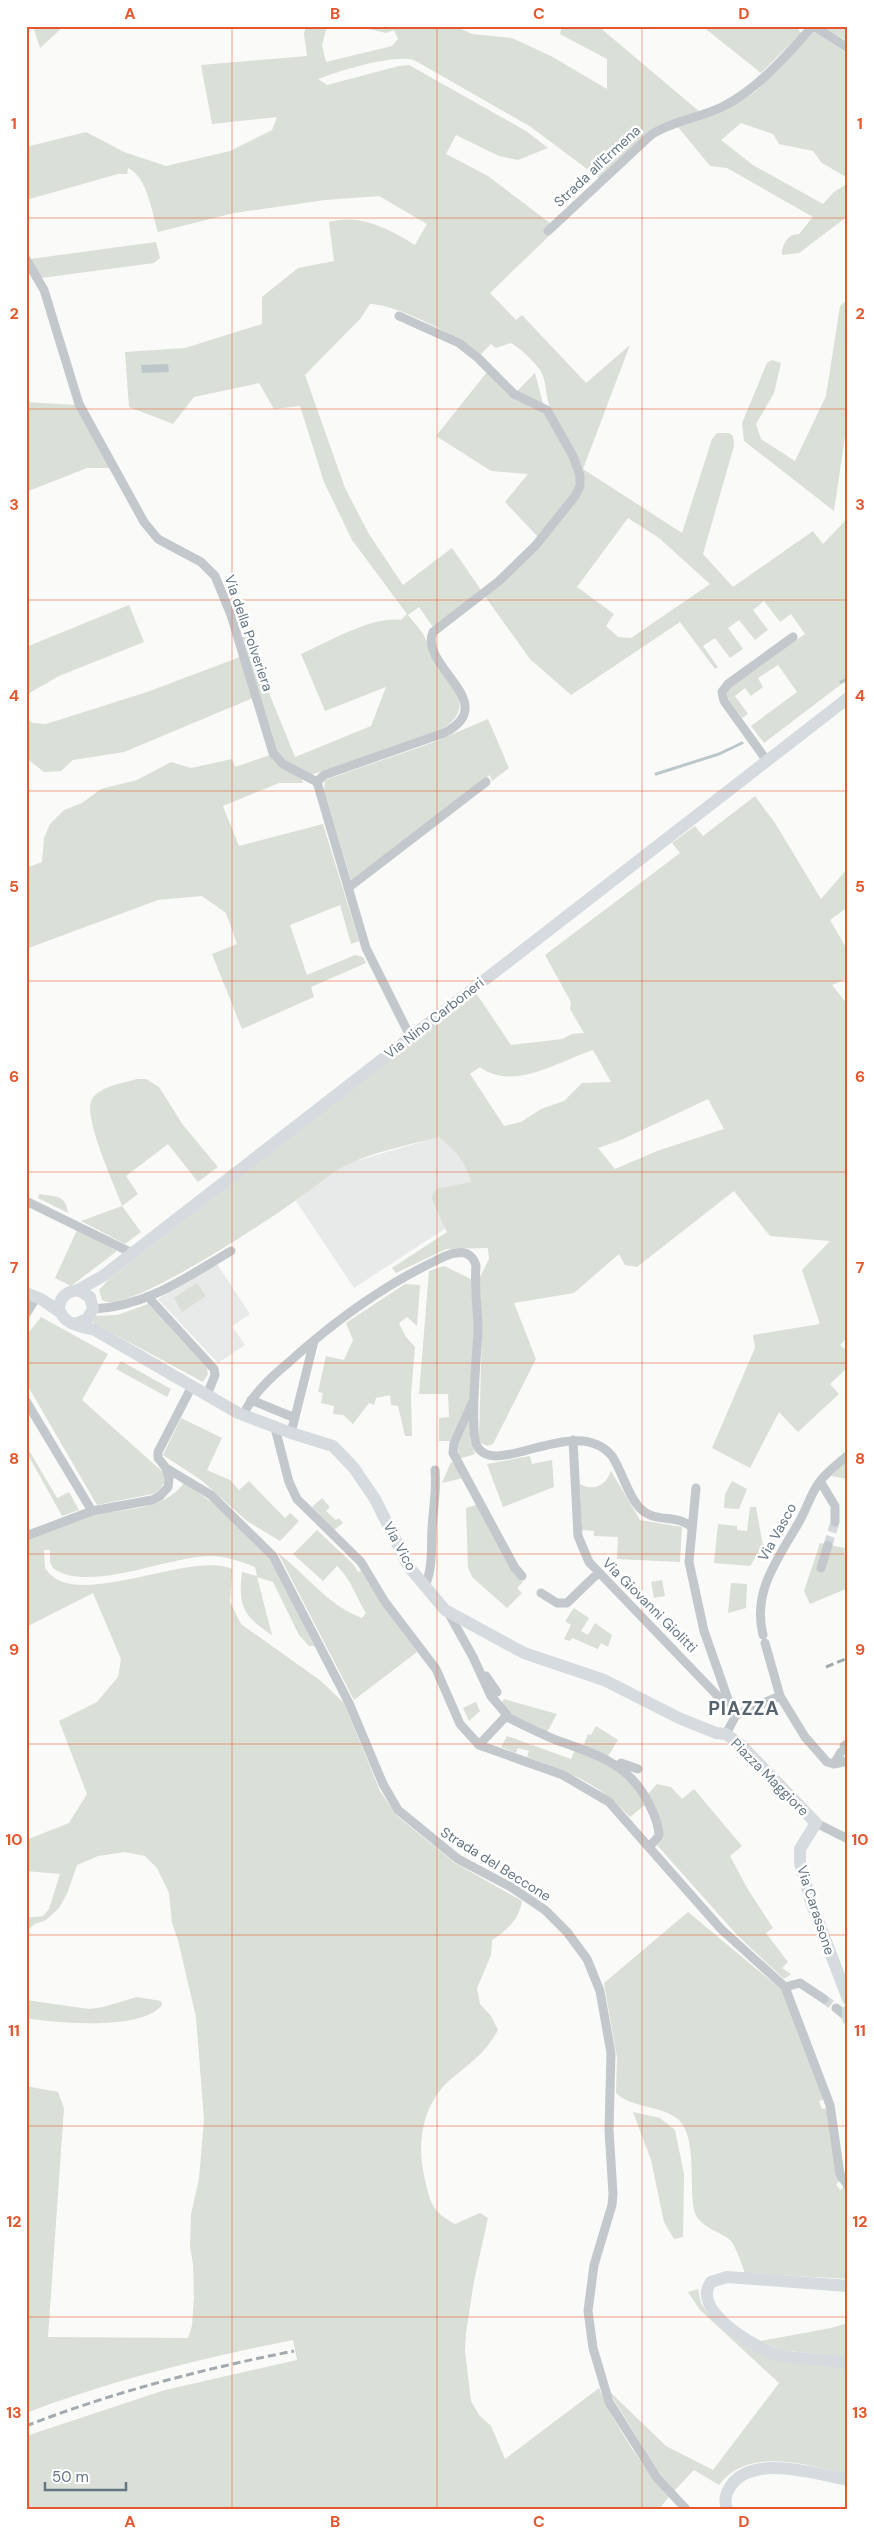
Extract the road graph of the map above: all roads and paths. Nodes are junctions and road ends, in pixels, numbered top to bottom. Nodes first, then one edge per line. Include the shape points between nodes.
1 (813, 26) edge
2 (848, 48) edge
3 (548, 230) dead end
4 (26, 259) edge
5 (399, 316) dead end
6 (793, 637) dead end
7 (848, 698) edge
8 (767, 761) junction
9 (317, 782) junction
10 (486, 782) dead end
11 (348, 888) junction
12 (410, 1036) junction
13 (26, 1200) edge
14 (230, 1251) dead end
15 (132, 1253) junction
16 (103, 1276) junction
17 (78, 1290) junction
18 (64, 1295) junction
19 (34, 1297) edge
20 (148, 1297) junction
21 (91, 1307) junction
22 (60, 1312) junction
23 (26, 1314) edge
24 (75, 1324) junction
25 (95, 1330) junction
26 (314, 1341) junction
27 (192, 1386) junction
28 (475, 1393) junction
29 (207, 1396) junction
30 (251, 1400) junction
31 (26, 1401) edge
32 (243, 1415) junction
33 (295, 1418) junction
34 (275, 1428) junction
35 (291, 1433) junction
36 (573, 1440) junction
37 (848, 1454) edge
38 (166, 1468) junction
39 (435, 1470) dead end
40 (820, 1481) junction
41 (696, 1488) dead end
42 (92, 1510) junction
43 (835, 1522) tunnel mouth
44 (692, 1528) junction
45 (26, 1536) edge
46 (828, 1545) tunnel mouth
47 (821, 1568) dead end
48 (598, 1573) junction
49 (522, 1576) dead end
50 (425, 1586) junction
51 (541, 1593) dead end
52 (447, 1612) junction
53 (474, 1660) junction
54 (497, 1692) dead end
55 (780, 1696) junction
56 (734, 1712) junction
57 (507, 1716) junction
58 (726, 1734) junction
59 (479, 1745) junction
60 (844, 1747) edge
61 (609, 1760) junction
62 (848, 1761) edge
63 (832, 1764) junction
64 (638, 1770) dead end
65 (816, 1824) junction
66 (848, 1830) edge
67 (834, 1831) junction
68 (848, 1839) edge
69 (649, 1847) junction
70 (785, 1987) junction
71 (824, 1999) tunnel mouth
72 (848, 1999) edge
73 (842, 2010) tunnel mouth
74 (848, 2018) edge
75 (848, 2186) edge
76 (848, 2286) edge
77 (848, 2363) edge
78 (848, 2480) edge
79 (686, 2509) edge
80 (727, 2509) edge

1 - 2 street, Strada all'Ermena
1 - 3 street, Strada all'Ermena via 746,92 713,111 651,135
4 - 9 street, Via della Polveriera via 44,290 79,404 144,522 162,542 201,562 213,573 230,615 273,753 284,764
5 - 9 street via 459,343 511,391 547,410 574,456 580,484 572,500 536,545 499,581 433,632 432,651 464,701 464,712 456,725 444,733 324,775
6 - 8 street via 728,684 722,692 724,701
7 - 8 street, Via Nino Carboneri
8 - 12 street, Via Nino Carboneri
9 - 11 street
10 - 11 street
11 - 12 street via 368,953
12 - 15 street, Via Nino Carboneri
13 - 15 street
14 - 20 street
15 - 16 street, Via Nino Carboneri
16 - 17 street, Via Nino Carboneri
16 - 21 street, Via Nino Carboneri
17 - 18 street, Via Nino Carboneri
17 - 21 street
18 - 19 street, Via Nino Carboneri
18 - 22 street via 59,1303
19 - 22 street
19 - 23 street
20 - 21 street via 118,1308
20 - 29 street via 214,1369 215,1376
21 - 24 street via 83,1322
21 - 25 street
22 - 24 street
24 - 25 street, Via Vico
25 - 27 street, Via Vico
26 - 28 street via 413,1272 449,1255 466,1253 476,1266
26 - 30 street
26 - 33 street
27 - 29 street, Via Vico
27 - 38 street via 158,1452 158,1458
28 - 36 street via 475,1439 484,1453 496,1456
28 - 49 street via 454,1443 453,1453
29 - 32 street, Via Vico
30 - 32 street
30 - 33 street
31 - 42 street
32 - 34 street, Via Vico
33 - 35 street
34 - 35 street, Via Vico
34 - 59 street via 289,1482 297,1499 361,1562 385,1602 436,1670 460,1724
35 - 50 street, Via Vico via 328,1443 345,1457 375,1498 406,1562
36 - 44 street via 593,1442 608,1452 643,1512 685,1522
36 - 48 street, Via Giovanni Giolitti via 578,1539
37 - 40 street, Via Vasco
38 - 42 street via 169,1482 160,1496
38 - 79 street, Strada del Beccone via 211,1494 273,1556 349,1703 383,1784 398,1810 458,1859 546,1910 567,1932 591,1966 602,1997 612,2061 609,2122 613,2194 593,2270 588,2311 593,2348 609,2402 662,2485
39 - 50 street via 437,1490 430,1571
40 - 43 street via 835,1506
40 - 55 street, Via Vasco via 763,1588 759,1617
41 - 44 street
42 - 45 street
44 - 56 street via 690,1562 698,1610
46 - 47 street
48 - 51 street via 567,1603 558,1603
48 - 56 street, Via Giovanni Giolitti
50 - 52 street, Via Vico
52 - 53 street
52 - 58 street, Via Vico via 524,1653 604,1680 679,1718
53 - 54 street
53 - 57 street via 491,1696
55 - 56 street, Piazza Maggiore
55 - 63 street via 804,1737
56 - 58 street, Piazza Maggiore
57 - 59 street
57 - 61 street via 554,1739
58 - 65 street, Piazza Maggiore via 742,1746
59 - 69 street via 563,1775 592,1790 610,1802
60 - 63 street
61 - 64 street
61 - 69 street via 632,1778 651,1808 659,1834
62 - 63 street
65 - 67 street
65 - 72 street, Via Carassone via 800,1849 800,1863
66 - 67 street
67 - 68 street
69 - 70 street via 721,1929
70 - 71 street via 800,1983
70 - 75 street via 830,2105 840,2174
73 - 74 street
76 - 77 street via 724,2277 711,2282 706,2295 717,2316 766,2350 785,2356
78 - 80 street via 786,2469 756,2469 729,2487 725,2500

